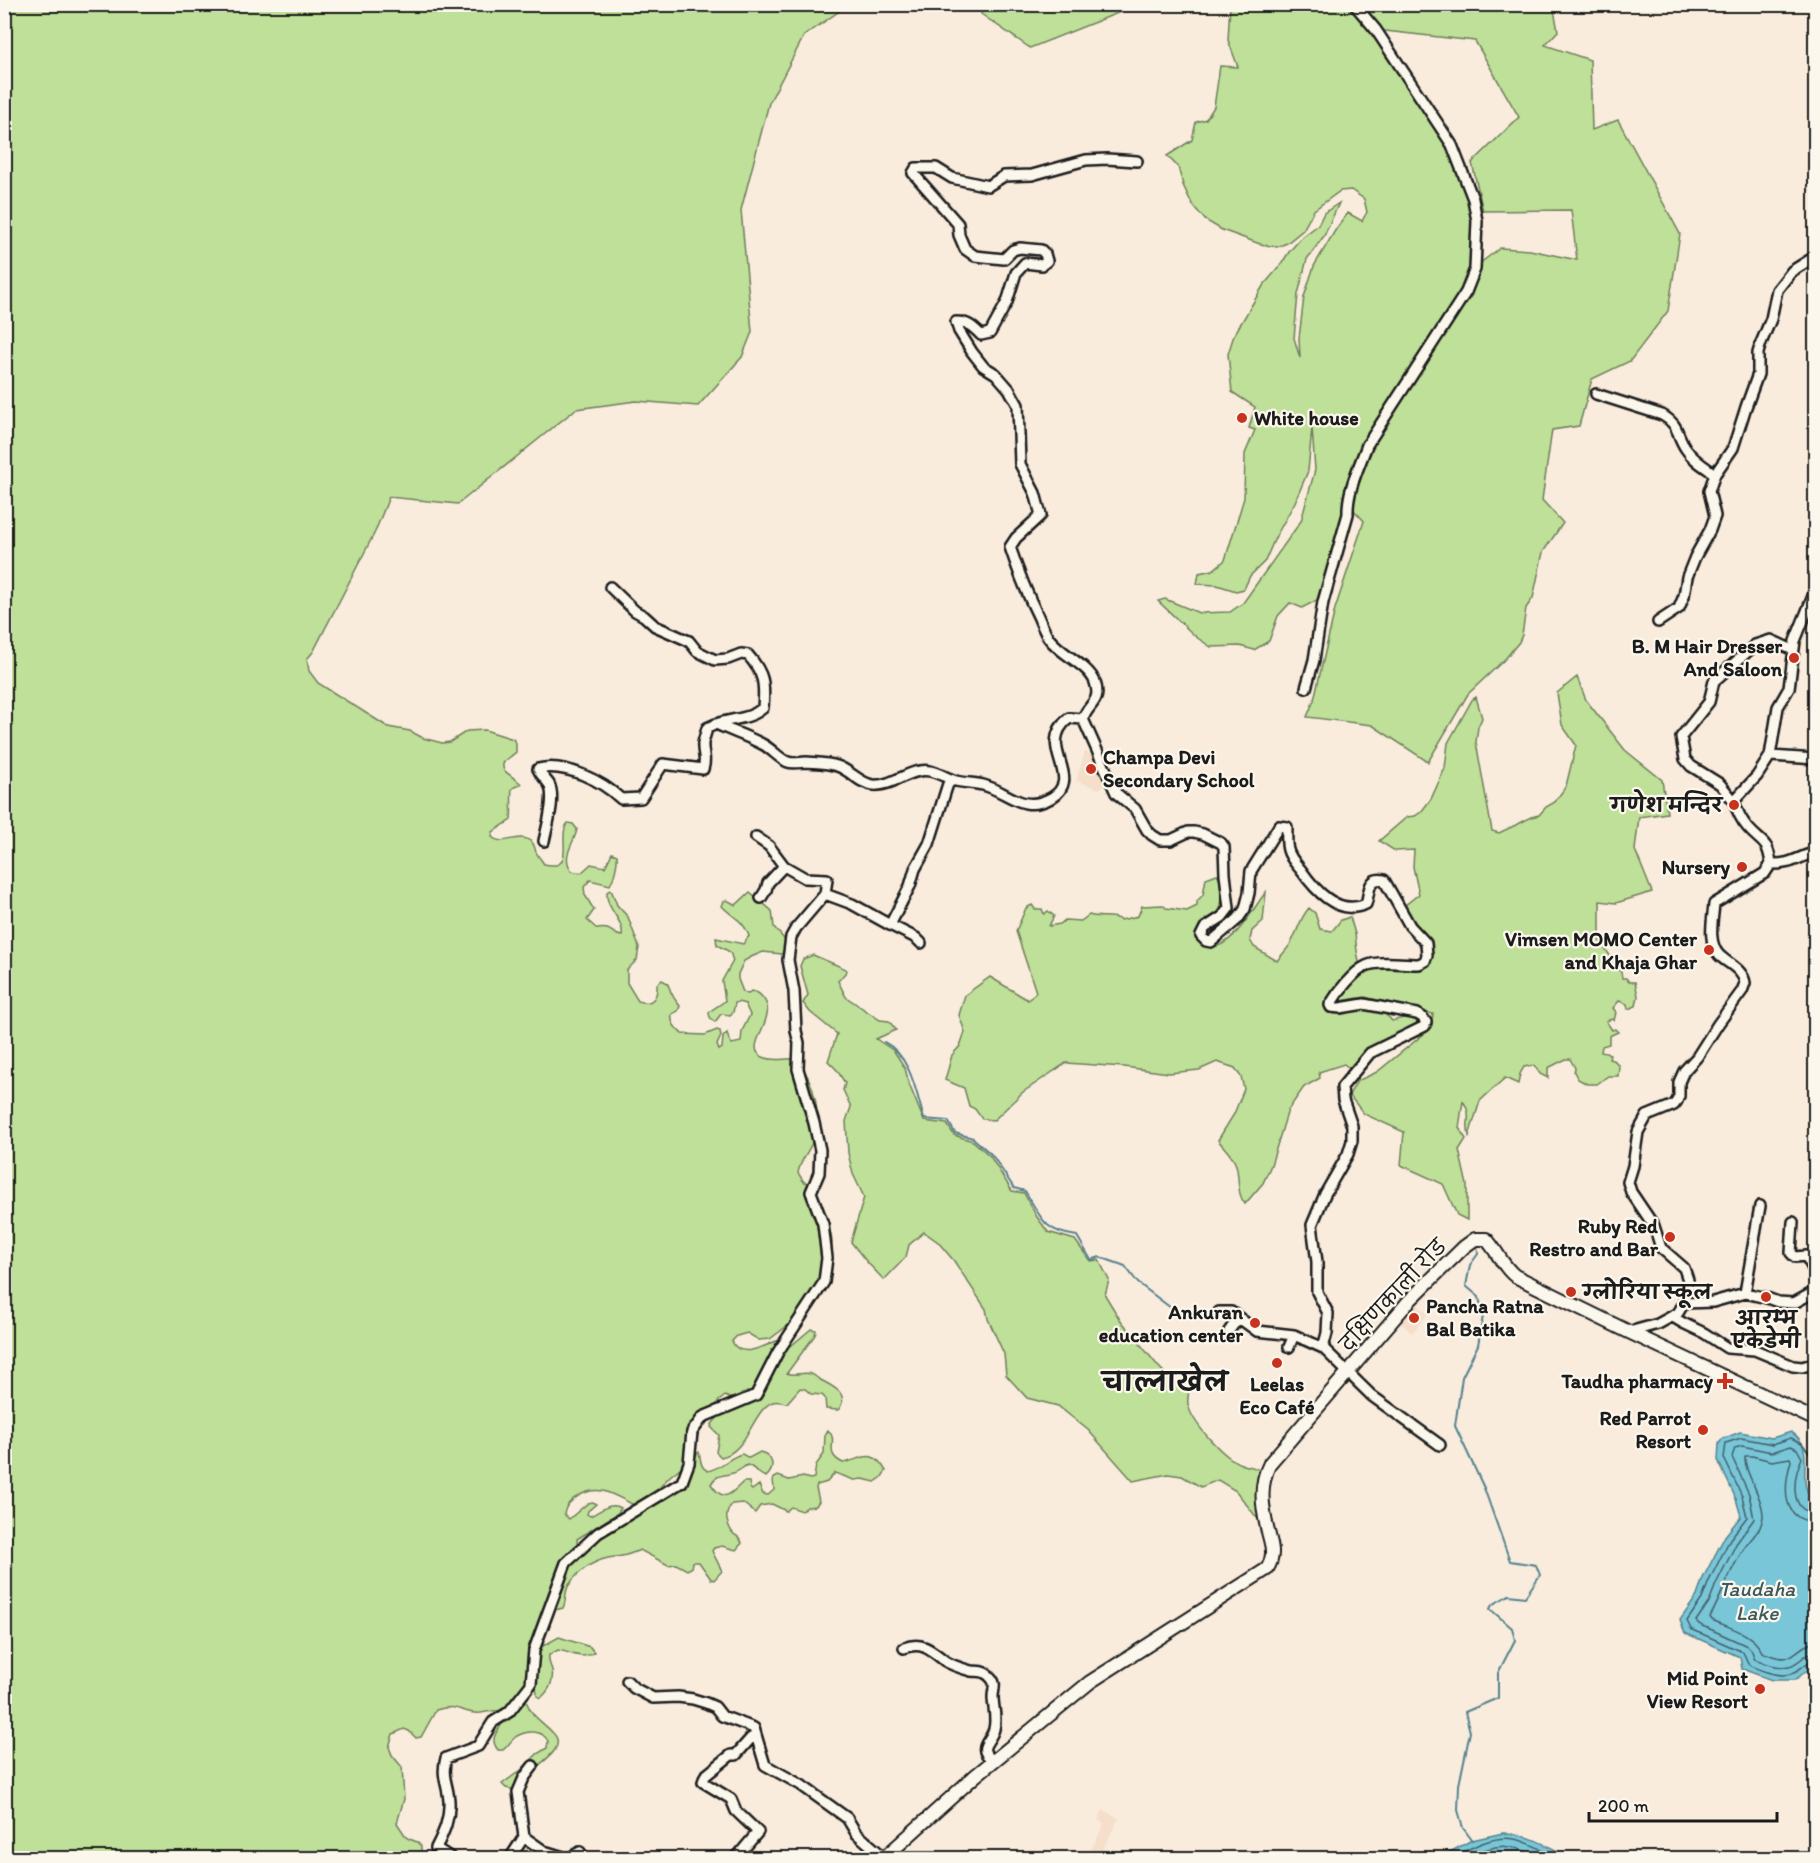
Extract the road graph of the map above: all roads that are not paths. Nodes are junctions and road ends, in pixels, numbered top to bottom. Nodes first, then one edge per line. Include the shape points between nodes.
1 (1354, 4) edge
2 (1137, 161) dead end
3 (1815, 256) edge
4 (1596, 394) dead end
5 (1715, 474) junction
6 (1815, 562) edge
7 (610, 586) dead end
8 (1658, 622) dead end
9 (1793, 650) junction
10 (1306, 688) dead end
11 (1083, 719) junction
12 (716, 724) junction
13 (1770, 756) junction
14 (1815, 759) edge
15 (953, 780) junction
16 (1734, 801) junction
17 (756, 837) dead end
18 (544, 841) dead end
19 (1815, 852) edge
20 (1771, 864) junction
21 (784, 866) junction
22 (825, 894) junction
23 (761, 898) dead end
24 (891, 925) junction
25 (921, 943) dead end
26 (1760, 1206) dead end
27 (1793, 1221) dead end
28 (1815, 1274) edge
29 (1815, 1291) edge
30 (1745, 1293) junction
31 (1684, 1303) junction
32 (1219, 1312) dead end
33 (1673, 1317) junction
34 (1239, 1320) junction
35 (1229, 1331) dead end
36 (1629, 1332) junction
37 (1323, 1348) junction
38 (1815, 1363) edge
39 (1347, 1372) junction
40 (1815, 1420) edge
41 (1440, 1445) dead end
42 (904, 1647) dead end
43 (627, 1681) dead end
44 (756, 1736) junction
45 (993, 1760) junction
46 (533, 1766) dead end
47 (524, 1837) junction
48 (452, 1858) edge
49 (510, 1858) edge
50 (568, 1858) edge
51 (584, 1858) edge
52 (736, 1858) edge
53 (884, 1858) edge

1 - 10 street via 1376,30 1452,145 1478,221 1475,269 1466,292 1373,436 1361,462 1323,602
2 - 11 street via 1086,160 1032,175 1004,176 988,186 952,178 936,168 916,168 913,173 958,224 965,249 975,256 1004,259 1020,248 1045,254 1047,261 1042,265 1025,263 1016,273 1007,302 990,333 981,335 964,322 956,322 972,352 996,374 1018,405 1020,464 1041,515 1010,547 1048,638 1094,681 1097,697
3 - 5 street via 1792,272 1777,290 1758,353 1758,375 1734,448
4 - 5 street via 1671,420 1684,448
5 - 8 street via 1709,491 1715,516 1710,530 1687,577 1679,608
6 - 9 street via 1815,591
7 - 12 street via 655,626 689,641 697,651 715,660 748,655 759,667 765,687 763,708 754,716
9 - 13 street via 1789,688 1778,707
9 - 16 street via 1771,640 1744,653 1714,681 1709,702 1681,737 1690,766 1720,784
11 - 15 street via 1069,718 1058,732 1055,745 1064,778 1050,798 1031,804 1018,802 983,785
11 - 37 street via 1116,794 1135,809 1147,831 1160,840 1194,832 1224,847 1229,908 1201,933 1206,941 1211,942 1238,919 1249,893 1251,871 1279,826 1287,827 1291,858 1321,895 1338,906 1361,906 1366,904 1371,883 1384,880 1410,926 1428,948 1425,961 1419,964 1366,966 1330,1005 1340,1008 1364,1004 1417,1014 1426,1022 1425,1026 1370,1053 1342,1087 1352,1141 1312,1225 1317,1292 1328,1313
12 - 15 street via 763,745 788,762 839,767 873,785 920,771
12 - 18 street via 705,735 703,769 663,764 641,798 621,799 602,783 580,773 546,766 538,769 549,785 552,801
13 - 14 street
13 - 16 street
15 - 24 street via 948,784 929,844
16 - 20 street via 1739,817 1767,845
17 - 21 street via 769,846
19 - 20 street via 1785,865
20 - 31 street via 1765,873 1714,904 1713,943 1719,955 1742,974 1745,983 1684,1071 1677,1101 1647,1116 1638,1132 1628,1182 1635,1200 1654,1226 1661,1248 1686,1271
21 - 22 street via 805,878 827,879
21 - 23 street via 768,883
22 - 24 street
22 - 48 street via 796,928 788,960 799,1043 798,1069 820,1150 819,1173 811,1192 823,1224 824,1282 778,1352 756,1395 704,1418 692,1432 689,1463 682,1482 598,1533 566,1563 534,1650 531,1683 509,1712 493,1722 478,1746 446,1758 443,1770 449,1801 448,1823 436,1848
24 - 25 street
26 - 30 street
27 - 28 street via 1792,1255 1806,1257
29 - 30 street via 1794,1303
30 - 31 street via 1713,1302
31 - 33 street
32 - 34 street via 1231,1312
33 - 36 street
33 - 38 street via 1727,1348 1755,1350 1793,1366
34 - 35 street
34 - 37 street via 1257,1331
36 - 39 main road, दक्षिणकाली रोड via 1515,1276 1486,1239 1475,1239 1409,1301
36 - 40 main road, दक्षिणकाली रोड
37 - 39 street
39 - 41 street via 1372,1396
39 - 45 main road, दक्षिणकाली रोड via 1266,1471 1262,1501 1273,1547 1268,1569 1098,1676
42 - 45 street via 913,1644 927,1648 947,1662 971,1671 981,1670 991,1678 994,1731 985,1748
43 - 44 street via 653,1698 693,1699 715,1707 722,1716 754,1728
44 - 52 street via 705,1776 703,1782 730,1799 736,1811 758,1832
44 - 53 street via 765,1765 847,1818 856,1833
45 - 53 main road, दक्षिणकाली रोड
46 - 47 street via 518,1792
47 - 49 street
47 - 50 street via 544,1851
50 - 51 street via 580,1852

